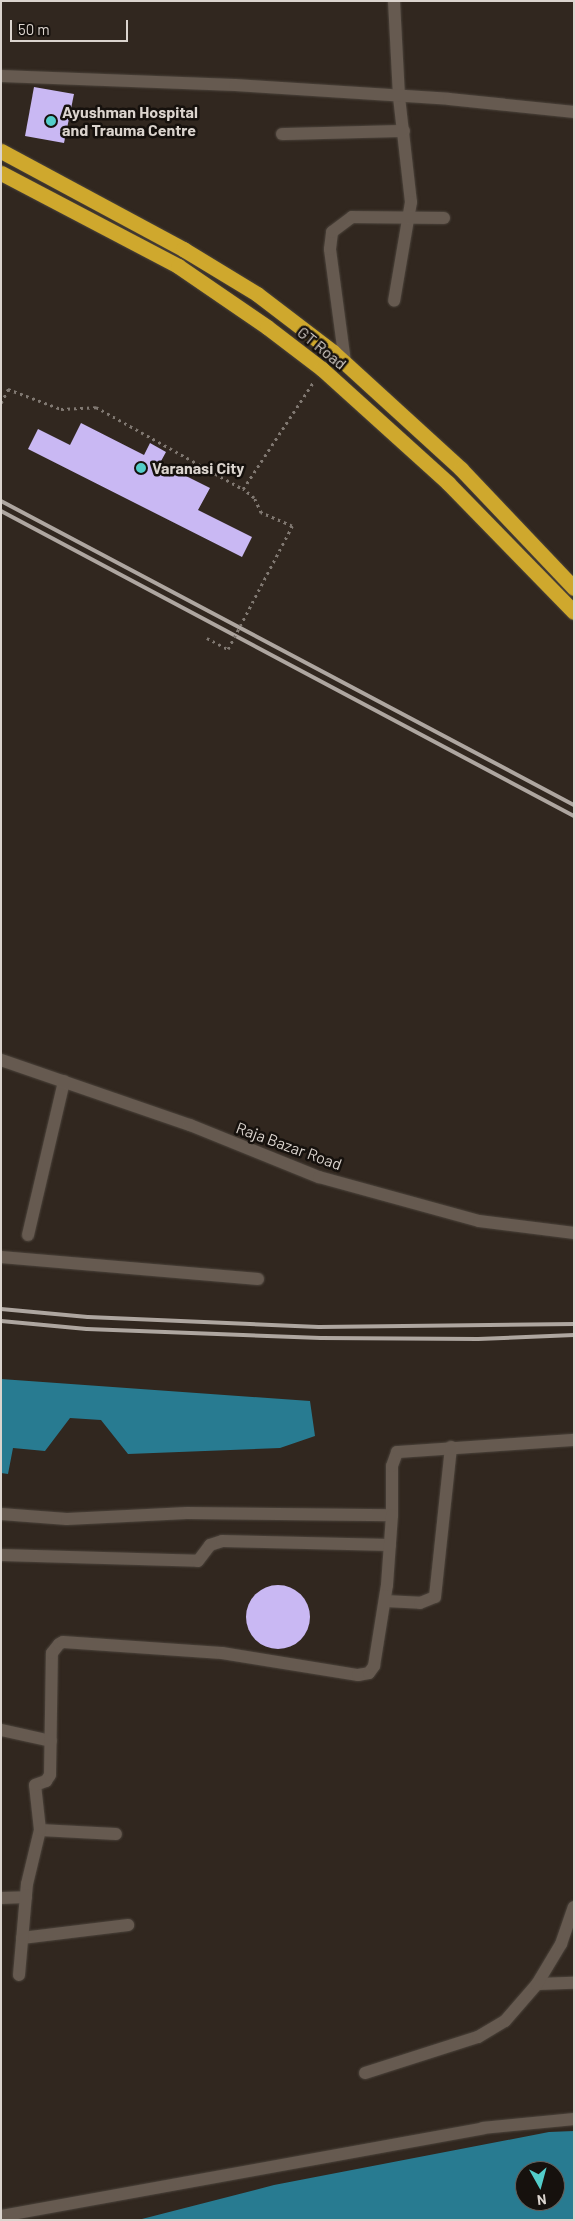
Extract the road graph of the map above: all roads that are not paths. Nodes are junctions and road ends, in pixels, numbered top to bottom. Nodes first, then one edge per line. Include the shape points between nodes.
1 (394, 1) edge
2 (1, 76) edge
3 (399, 97) junction
4 (574, 112) edge
5 (404, 131) junction
6 (282, 134) dead end
7 (1, 151) edge
8 (1, 174) edge
9 (444, 218) dead end
10 (408, 220) junction
11 (394, 300) dead end
12 (344, 362) junction
13 (574, 588) edge
14 (574, 612) edge
15 (1, 1060) edge
16 (64, 1081) junction
17 (574, 1233) edge
18 (28, 1235) dead end
19 (1, 1257) edge
20 (258, 1279) dead end
21 (574, 1440) edge
22 (451, 1447) junction
23 (1, 1514) edge
24 (392, 1515) junction
25 (390, 1545) junction
26 (1, 1555) edge
27 (385, 1601) junction
28 (1, 1730) edge
29 (51, 1741) junction
30 (40, 1830) junction
31 (116, 1834) dead end
32 (26, 1897) junction
33 (1, 1898) edge
34 (574, 1907) edge
35 (128, 1925) dead end
36 (22, 1938) junction
37 (18, 1975) dead end
38 (537, 1984) junction
39 (574, 1984) edge
40 (365, 2073) dead end
41 (574, 2119) edge
42 (1, 2216) edge

1 - 3 street
2 - 3 street via 235,85
3 - 4 street
3 - 5 street
5 - 6 street
5 - 10 street via 411,185
7 - 12 highway, GT Road via 183,249 257,294
8 - 14 highway, GT Road via 178,266 322,369 448,483
9 - 10 street
10 - 11 street
10 - 12 street via 352,217 332,232 330,249
12 - 13 highway, GT Road via 461,469
15 - 16 street, Raja Bazar Road
16 - 17 street, Raja Bazar Road via 190,1125 319,1176 479,1221
16 - 18 street
19 - 20 street
21 - 22 street
22 - 24 street via 397,1452 392,1466
22 - 27 street via 435,1597 420,1603
23 - 24 street via 67,1519 187,1513
24 - 25 street
25 - 26 street via 222,1541 210,1545 198,1561
25 - 27 street
27 - 29 street via 374,1666 369,1673 358,1675 222,1654 63,1642 52,1653
28 - 29 street
29 - 30 street via 50,1775 46,1782 35,1785
30 - 31 street
30 - 32 street
32 - 33 street
32 - 36 street
34 - 38 street via 561,1944
35 - 36 street
36 - 37 street
38 - 39 street
38 - 40 street via 506,2020 478,2037
41 - 42 street via 483,2128

